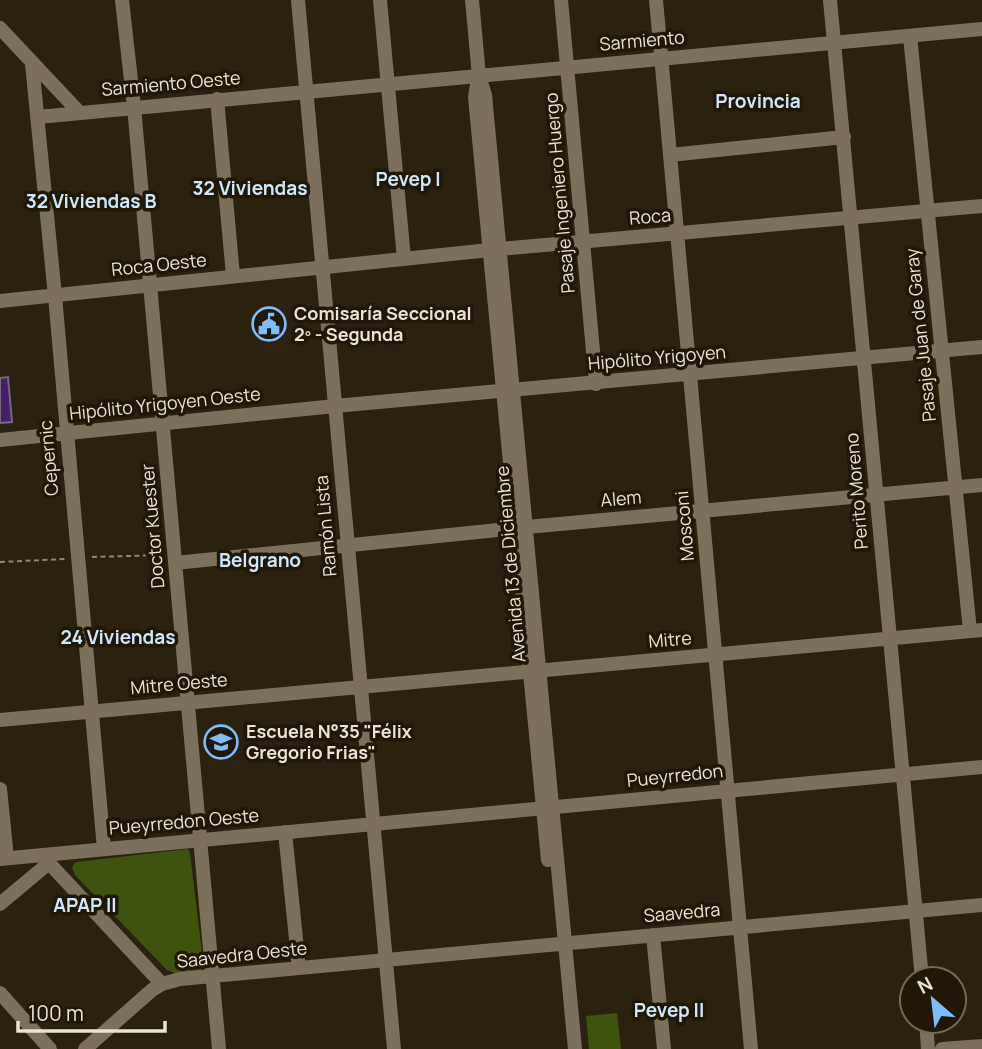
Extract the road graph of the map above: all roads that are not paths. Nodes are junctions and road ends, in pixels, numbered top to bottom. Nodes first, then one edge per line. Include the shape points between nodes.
1 (122, 0) edge
2 (298, 0) edge
3 (380, 0) edge
4 (472, 0) edge
5 (561, 0) edge
6 (656, 0) edge
7 (830, 0) edge
8 (0, 28) edge
9 (982, 29) edge
10 (910, 36) junction
11 (835, 43) junction
12 (662, 59) junction
13 (32, 64) junction
14 (568, 68) junction
15 (479, 76) junction
16 (387, 85) junction
17 (307, 91) junction
18 (217, 99) junction
19 (134, 107) junction
20 (79, 112) junction
21 (38, 117) junction
22 (844, 137) junction
23 (670, 155) junction
24 (982, 205) edge
25 (928, 209) junction
26 (852, 217) junction
27 (678, 234) junction
28 (584, 243) junction
29 (494, 250) junction
30 (404, 259) junction
31 (322, 267) junction
32 (233, 276) junction
33 (149, 285) junction
34 (55, 296) junction
35 (0, 301) edge
36 (982, 347) edge
37 (942, 350) junction
38 (865, 358) junction
39 (691, 374) junction
40 (596, 384) junction
41 (509, 391) junction
42 (335, 406) junction
43 (163, 424) junction
44 (66, 434) junction
45 (0, 440) edge
46 (982, 485) edge
47 (955, 488) junction
48 (877, 494) junction
49 (703, 511) junction
50 (521, 528) junction
51 (348, 545) junction
52 (175, 559) junction
53 (976, 630) edge
54 (890, 638) junction
55 (716, 655) junction
56 (534, 672) junction
57 (361, 689) junction
58 (187, 702) junction
59 (92, 712) junction
60 (0, 720) edge
61 (982, 767) edge
62 (902, 774) junction
63 (0, 789) edge
64 (728, 791) junction
65 (547, 808) junction
66 (372, 825) junction
67 (285, 832) junction
68 (199, 839) junction
69 (104, 849) junction
70 (3, 858) edge
71 (50, 858) junction
72 (0, 904) edge
73 (982, 905) edge
74 (915, 911) junction
75 (740, 928) junction
76 (653, 934) junction
77 (561, 944) junction
78 (386, 961) junction
79 (921, 965) edge
80 (299, 968) junction
81 (213, 975) junction
82 (162, 984) junction
83 (0, 993) edge
84 (982, 1046) edge
85 (50, 1049) edge
86 (85, 1049) edge
87 (219, 1049) edge
88 (394, 1049) edge
89 (566, 1049) edge
90 (576, 1049) edge
91 (664, 1049) edge
92 (751, 1049) edge
93 (942, 1049) edge

1 - 19 street, Doctor Kuester
2 - 17 street, Ramón Lista
3 - 16 street
4 - 15 street, Avenida 13 de Diciembre
5 - 14 street, Pasaje Ingeniero Huergo
6 - 12 street, Mosconi
7 - 11 street, Perito Moreno
8 - 13 street
9 - 10 street, Sarmiento
10 - 11 street, Sarmiento
10 - 25 street, Pasaje Juan de Garay
11 - 12 street, Sarmiento
11 - 22 street, Perito Moreno
12 - 14 street, Sarmiento
12 - 23 street, Mosconi
13 - 20 street
13 - 21 street, Cepernic
14 - 15 street, Sarmiento
14 - 28 street, Pasaje Ingeniero Huergo
15 - 16 street, Sarmiento
15 - 29 street, Avenida 13 de Diciembre via 475,97
16 - 17 street, Sarmiento
16 - 30 street
17 - 18 street, Sarmiento Oeste
17 - 31 street, Ramón Lista
18 - 19 street, Sarmiento Oeste
18 - 32 street
19 - 20 street, Sarmiento Oeste
19 - 33 street, Doctor Kuester
20 - 21 street, Sarmiento Oeste
21 - 34 street, Cepernic
22 - 23 street
22 - 26 street, Perito Moreno
23 - 27 street, Mosconi
24 - 25 street, Roca
25 - 26 street, Roca
25 - 37 street, Pasaje Juan de Garay
26 - 27 street, Roca
26 - 38 street, Perito Moreno
27 - 28 street, Roca
27 - 39 street, Mosconi
28 - 29 street, Roca
28 - 40 street, Pasaje Ingeniero Huergo
29 - 30 street, Roca
29 - 41 street, Avenida 13 de Diciembre
30 - 31 street, Roca
31 - 32 street, Roca Oeste
31 - 42 street, Ramón Lista
32 - 33 street, Roca Oeste
33 - 34 street, Roca Oeste
33 - 43 street, Doctor Kuester
34 - 35 street, Roca Oeste
34 - 44 street, Cepernic
36 - 37 street, Hipólito Yrigoyen
37 - 38 street, Hipólito Yrigoyen
37 - 47 street, Pasaje Juan de Garay
38 - 39 street, Hipólito Yrigoyen
38 - 48 street, Perito Moreno
39 - 40 street, Hipólito Yrigoyen
39 - 49 street, Mosconi
40 - 41 street, Hipólito Yrigoyen
41 - 42 street, Hipólito Yrigoyen
41 - 50 street, Avenida 13 de Diciembre
42 - 43 street, Hipólito Yrigoyen Oeste
42 - 51 street, Ramón Lista
43 - 44 street, Hipólito Yrigoyen Oeste
43 - 52 street, Doctor Kuester
44 - 45 street, Hipólito Yrigoyen Oeste
44 - 59 street, Cepernic
46 - 47 street, Alem
47 - 48 street, Alem
47 - 53 street, Pasaje Juan de Garay
48 - 49 street, Alem
48 - 54 street, Perito Moreno
49 - 50 street, Alem
49 - 55 street, Mosconi
50 - 51 street, Alem
50 - 56 street, Avenida 13 de Diciembre
51 - 52 street, Alem
51 - 57 street, Ramón Lista
52 - 58 street, Doctor Kuester
53 - 54 street, Mitre
54 - 55 street, Mitre
54 - 62 street, Perito Moreno
55 - 56 street, Mitre
55 - 64 street, Mosconi
56 - 57 street, Mitre
56 - 65 street, Avenida 13 de Diciembre
57 - 58 street, Mitre Oeste
57 - 66 street, Ramón Lista
58 - 59 street, Mitre Oeste
58 - 68 street, Doctor Kuester
59 - 60 street, Mitre Oeste
59 - 69 street, Cepernic
61 - 62 street, Pueyrredon
62 - 64 street, Pueyrredon
62 - 74 street, Perito Moreno
63 - 70 street
64 - 65 street, Pueyrredon
64 - 75 street, Mosconi
65 - 66 street, Pueyrredon
65 - 77 street, Avenida 13 de Diciembre
66 - 67 street, Pueyrredon Oeste
66 - 78 street, Ramón Lista
67 - 68 street, Pueyrredon Oeste
67 - 80 street
68 - 69 street, Pueyrredon Oeste
68 - 81 street, Doctor Kuester
69 - 71 street, Pueyrredon Oeste
70 - 71 street, Pueyrredon Oeste
71 - 72 street
71 - 82 street
73 - 74 street, Saavedra
74 - 75 street, Saavedra
74 - 79 street, Perito Moreno
75 - 76 street, Saavedra
75 - 92 street, Mosconi
76 - 77 street, Saavedra
76 - 91 street
77 - 78 street, Saavedra
77 - 89 street, Avenida 13 de Diciembre
77 - 90 street, Avenida 13 de Diciembre
78 - 80 street, Saavedra Oeste
78 - 88 street, Ramón Lista
80 - 81 street, Saavedra Oeste
81 - 82 street, Saavedra Oeste
81 - 87 street, Doctor Kuester
82 - 86 street, Saavedra Oeste
83 - 85 street
84 - 93 street

